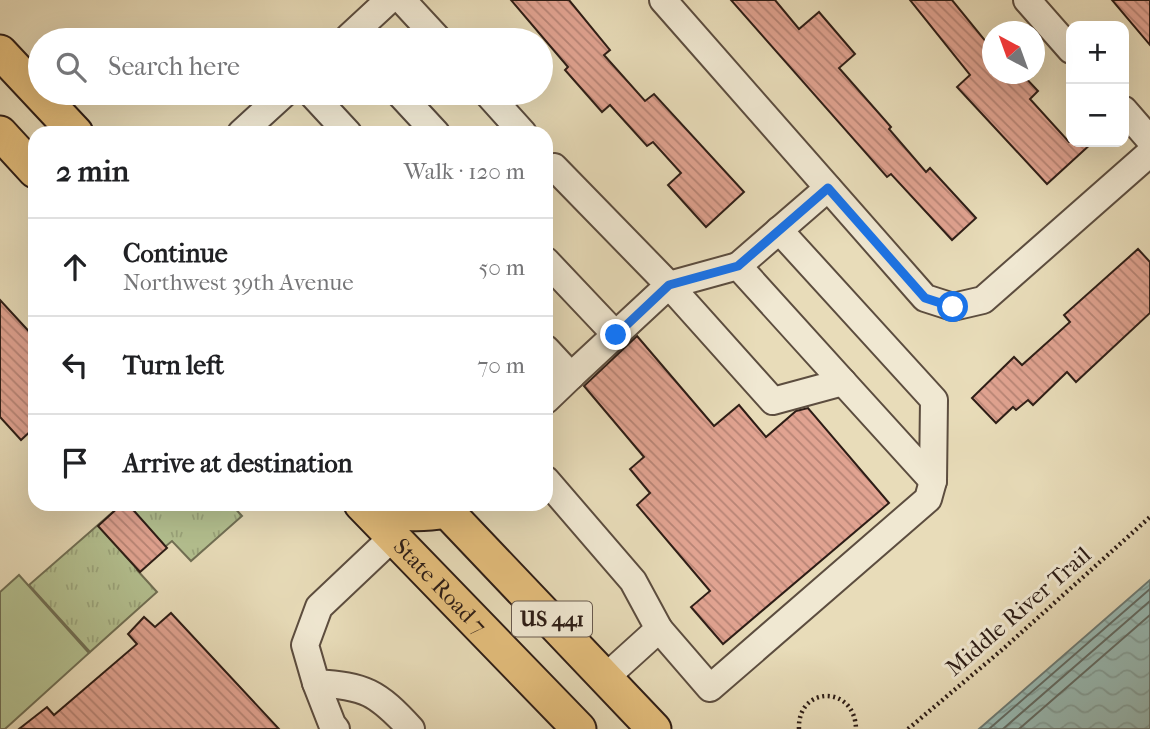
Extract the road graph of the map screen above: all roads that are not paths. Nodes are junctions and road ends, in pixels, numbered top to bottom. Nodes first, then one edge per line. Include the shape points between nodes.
1 (389, 0) edge
2 (402, 0) edge
3 (663, 0) edge
4 (1027, 0) edge
5 (360, 28) edge
6 (428, 28) edge
7 (1066, 44) edge
8 (0, 52) edge
9 (28, 82) edge
10 (50, 105) edge
11 (272, 105) edge
12 (322, 105) edge
13 (410, 105) edge
14 (498, 105) edge
15 (1129, 116) edge
16 (69, 126) edge
17 (249, 126) edge
18 (342, 126) edge
19 (430, 126) edge
20 (517, 126) edge
21 (0, 133) edge
22 (1150, 140) edge
23 (1150, 153) edge
24 (28, 163) edge
25 (553, 168) edge
26 (828, 188) junction
27 (779, 230) junction
28 (738, 266) junction
29 (553, 268) edge
30 (669, 285) junction
31 (616, 335) junction
32 (553, 357) edge
33 (571, 376) junction
34 (844, 382) junction
35 (553, 393) edge
36 (933, 481) junction
37 (553, 488) edge
38 (368, 511) edge
39 (392, 511) edge
40 (430, 511) edge
41 (452, 511) edge
42 (394, 536) junction
43 (659, 629) junction
44 (606, 677) junction
45 (316, 683) junction
46 (336, 729) edge
47 (411, 729) edge
48 (579, 729) edge
49 (654, 729) edge

1 - 5 street
2 - 6 street
3 - 26 street
4 - 7 street
8 - 9 main road
10 - 16 main road
11 - 17 street
12 - 18 street
13 - 19 street
14 - 20 street
15 - 22 street
21 - 24 main road
23 - 26 street via 983,300 953,307 925,298
25 - 30 street
26 - 27 street
27 - 28 street
27 - 36 street via 934,400
28 - 30 street
28 - 34 street
29 - 31 street
30 - 31 street
30 - 34 street via 774,401
31 - 33 street
32 - 33 street
33 - 35 street
34 - 36 street
36 - 43 street via 928,499 710,688
37 - 43 street via 633,581
38 - 42 main road, State Road 7 / US 441
39 - 40 main road via 413,515
41 - 44 main road, US 441
42 - 45 street via 319,607 305,645
42 - 48 main road, State Road 7 / US 441
43 - 44 street
44 - 49 main road, US 441
45 - 46 street
45 - 47 street via 349,685 374,694

